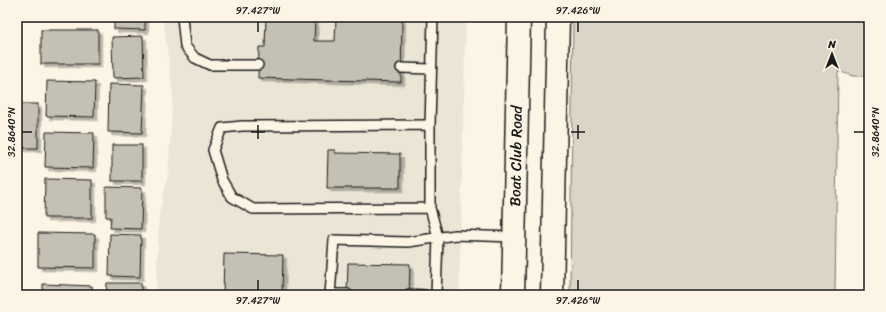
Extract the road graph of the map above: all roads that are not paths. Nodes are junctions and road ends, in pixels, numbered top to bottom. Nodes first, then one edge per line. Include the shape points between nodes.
1 (182, 17) edge
2 (433, 17) edge
3 (519, 17) edge
4 (558, 17) edge
5 (258, 65) dead end
6 (401, 68) dead end
7 (431, 69) junction
8 (430, 125) junction
9 (430, 208) junction
10 (438, 237) junction
11 (514, 237) junction
12 (330, 294) edge
13 (347, 294) dead end
14 (409, 294) edge
15 (425, 295) edge
16 (436, 295) edge
17 (513, 295) edge
18 (552, 295) edge

1 - 5 lane via 185,46 195,58 210,65
2 - 7 lane
3 - 11 main road, Boat Club Road
4 - 18 main road
6 - 7 lane
7 - 8 lane
8 - 9 lane
8 - 9 lane via 222,128 213,150 222,180 232,197 253,209
9 - 10 lane
10 - 11 lane
10 - 12 lane via 408,242 334,240
10 - 16 lane
11 - 17 main road, Boat Club Road
12 - 13 lane
14 - 15 lane

